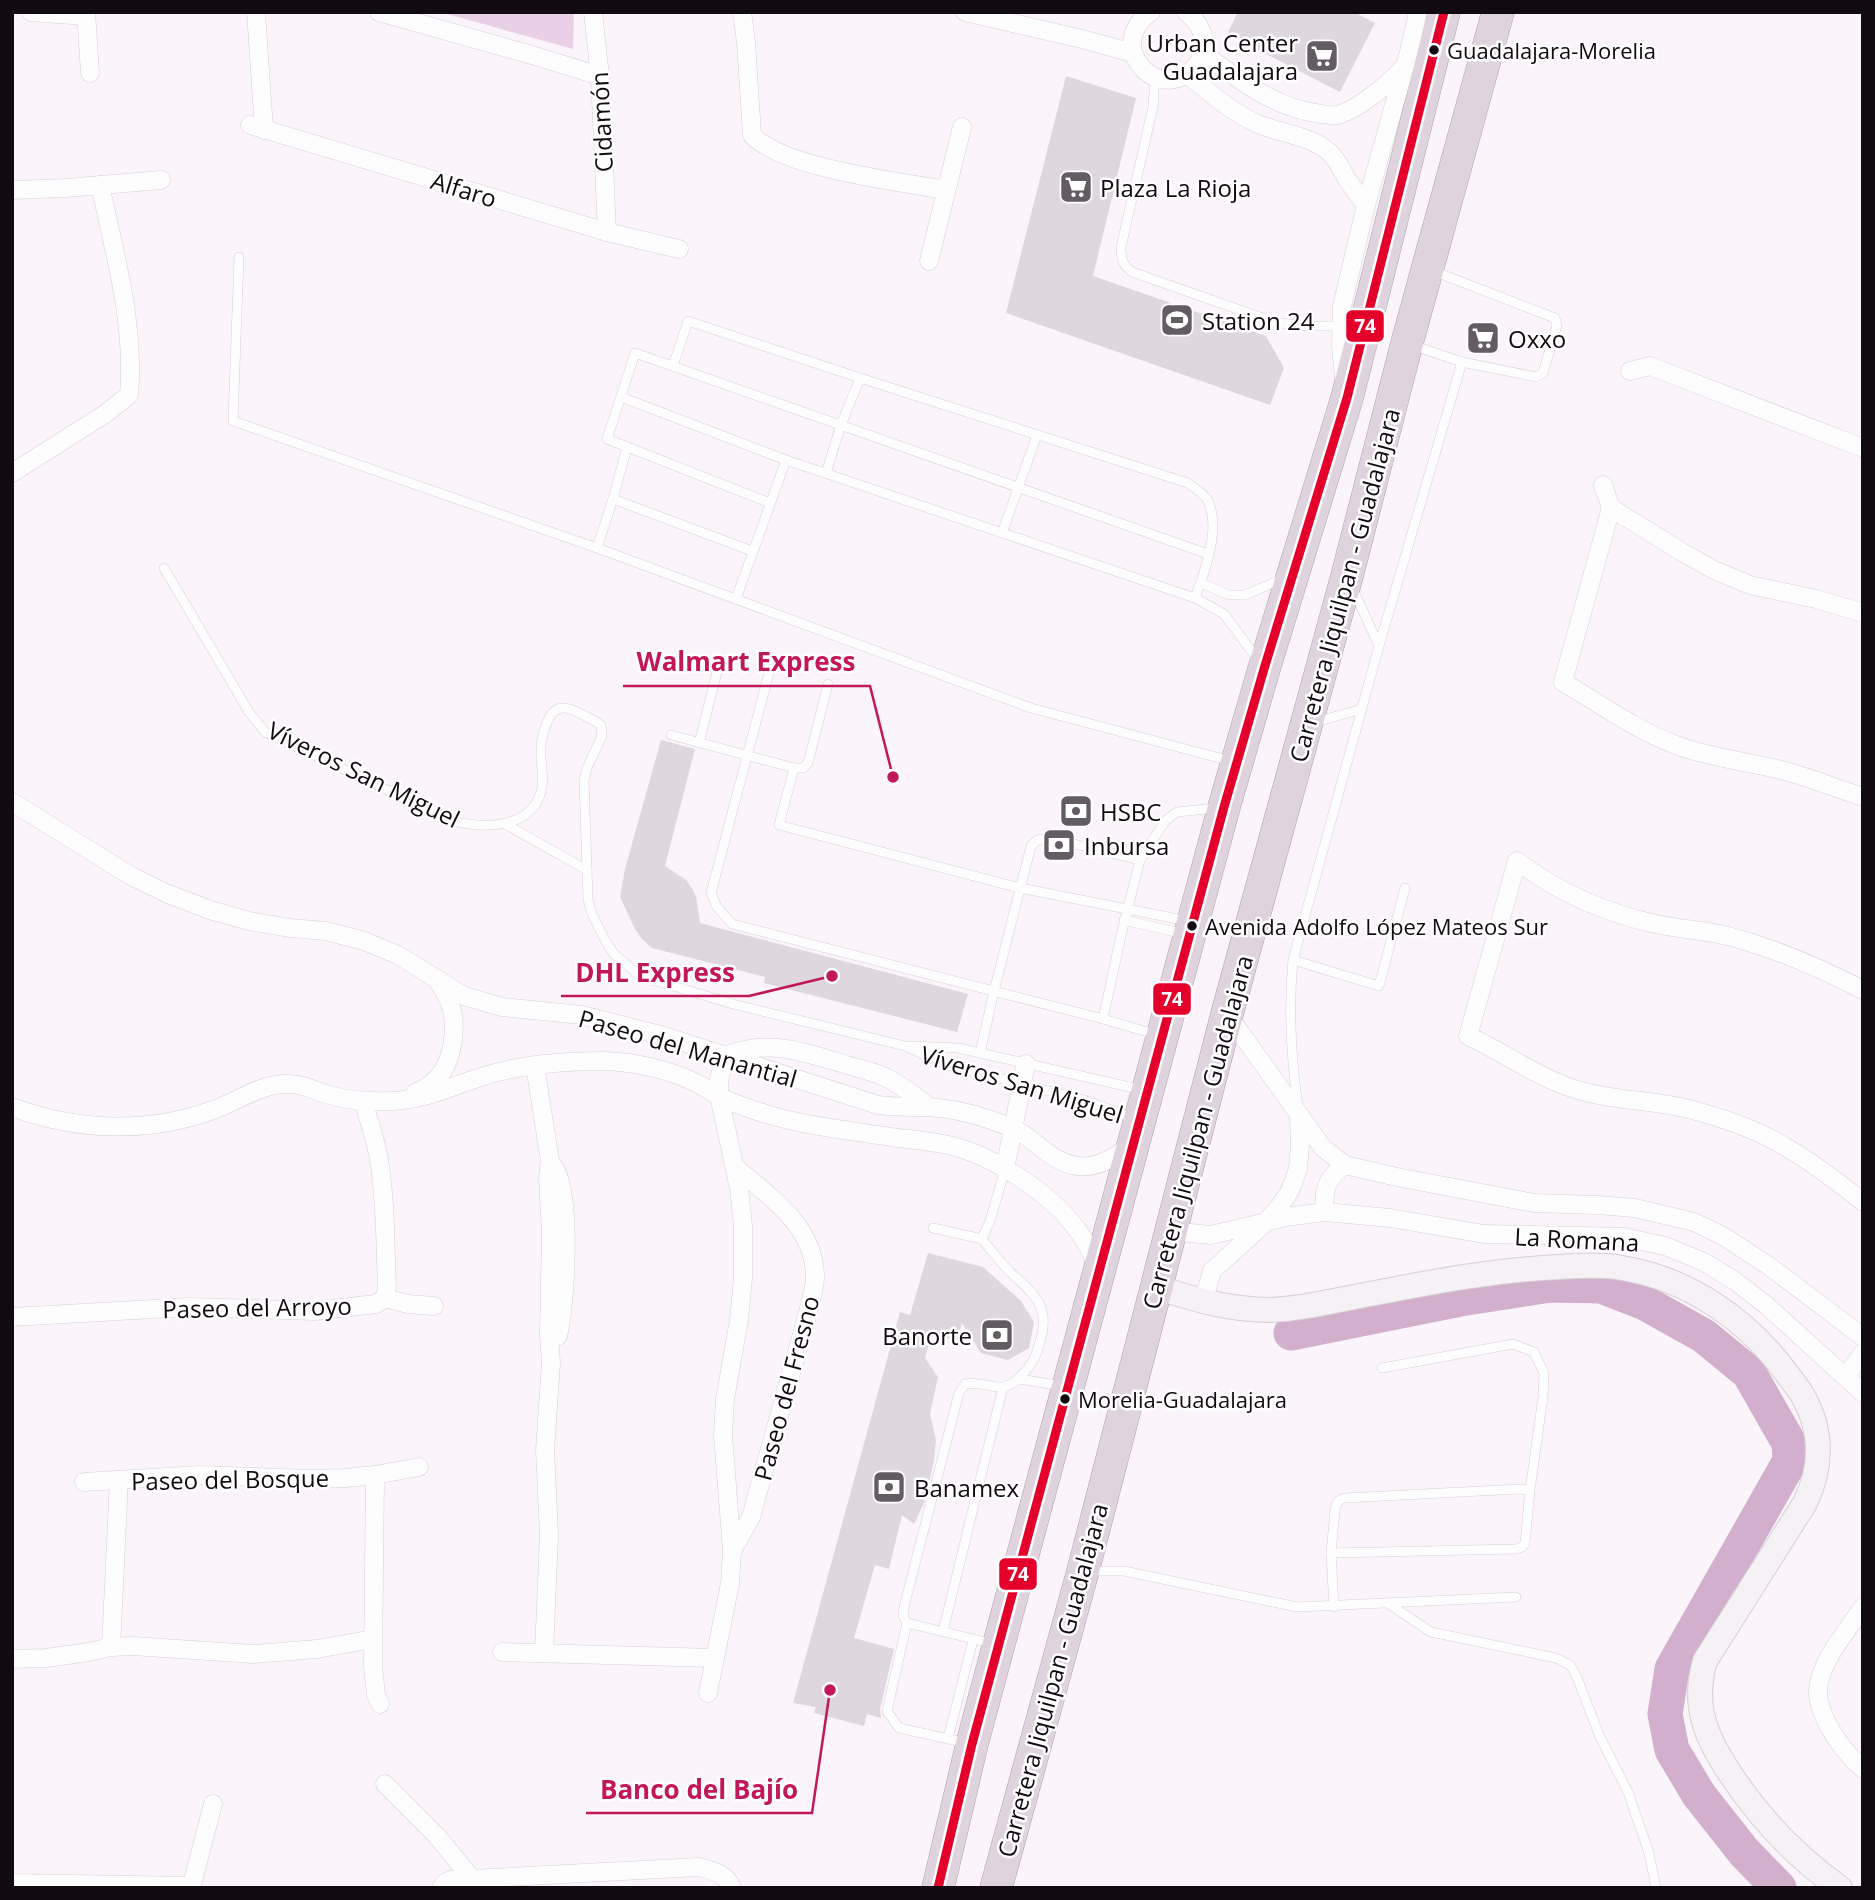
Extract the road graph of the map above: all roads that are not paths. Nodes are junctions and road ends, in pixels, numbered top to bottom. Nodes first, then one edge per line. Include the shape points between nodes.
1 (32, 12) edge
2 (256, 12) edge
3 (379, 12) edge
4 (593, 12) edge
5 (742, 12) edge
6 (965, 12) edge
7 (1186, 12) edge
8 (1418, 12) edge
9 (1444, 12) edge
10 (1498, 12) edge
11 (1146, 13) edge
12 (86, 14) edge
13 (1133, 53) junction
14 (1203, 53) junction
15 (1405, 66) junction
16 (90, 72) dead end
17 (1187, 74) junction
18 (600, 76) junction
19 (1155, 77) junction
20 (1254, 90) junction
21 (1240, 114) junction
22 (962, 127) dead end
23 (161, 180) dead end
24 (100, 185) junction
25 (12, 190) edge
26 (946, 190) junction
27 (1366, 205) junction
28 (607, 232) junction
29 (679, 249) dead end
30 (239, 257) dead end
31 (929, 261) dead end
32 (1427, 269) junction
33 (1353, 326) junction
34 (1407, 343) junction
35 (1462, 362) junction
36 (673, 366) junction
37 (1630, 371) dead end
38 (860, 378) junction
39 (621, 397) junction
40 (841, 425) junction
41 (1037, 435) junction
42 (628, 447) junction
43 (1863, 448) edge
44 (786, 460) junction
45 (12, 473) edge
46 (825, 473) junction
47 (1604, 485) dead end
48 (1019, 488) junction
49 (613, 499) junction
50 (770, 503) junction
51 (1611, 508) junction
52 (1002, 533) junction
53 (597, 548) junction
54 (752, 551) junction
55 (1208, 554) junction
56 (164, 568) dead end
57 (1293, 574) junction
58 (1347, 576) junction
59 (1201, 583) junction
60 (1195, 598) junction
61 (736, 599) junction
62 (1863, 613) edge
63 (1379, 646) junction
64 (720, 660) dead end
65 (1264, 668) junction
66 (771, 669) dead end
67 (828, 684) dead end
68 (1362, 709) junction
69 (1307, 724) junction
70 (671, 735) dead end
71 (699, 743) junction
72 (747, 755) junction
73 (1238, 763) junction
74 (794, 768) junction
75 (1863, 797) edge
76 (12, 802) edge
77 (1224, 807) junction
78 (505, 824) junction
79 (1140, 860) junction
80 (587, 870) junction
81 (1020, 888) junction
82 (1405, 888) dead end
83 (1127, 908) junction
84 (1124, 920) junction
85 (1192, 928) junction
86 (1293, 960) junction
87 (436, 977) junction
88 (1863, 990) edge
89 (994, 991) junction
90 (1227, 1014) junction
91 (1103, 1019) junction
92 (1163, 1037) junction
93 (905, 1046) junction
94 (980, 1053) junction
95 (725, 1056) junction
96 (1026, 1064) junction
97 (535, 1066) junction
98 (1021, 1085) junction
99 (719, 1096) junction
100 (363, 1101) junction
101 (396, 1101) junction
102 (13, 1107) edge
103 (929, 1107) junction
104 (1299, 1115) junction
105 (1141, 1118) junction
106 (1013, 1128) junction
107 (1345, 1165) junction
108 (735, 1167) junction
109 (1005, 1169) junction
110 (1863, 1202) edge
111 (1325, 1212) junction
112 (1266, 1222) junction
113 (933, 1228) dead end
114 (1170, 1231) junction
115 (982, 1239) junction
116 (1099, 1269) junction
117 (1156, 1287) junction
118 (385, 1298) junction
119 (1203, 1302) junction
120 (434, 1306) dead end
121 (12, 1317) edge
122 (1863, 1337) edge
123 (1863, 1353) edge
124 (1382, 1368) dead end
125 (1845, 1377) junction
126 (1019, 1379) junction
127 (1003, 1387) junction
128 (1068, 1387) junction
129 (1863, 1394) edge
130 (419, 1467) dead end
131 (375, 1475) junction
132 (119, 1480) junction
133 (84, 1482) dead end
134 (1530, 1490) junction
135 (732, 1551) junction
136 (1331, 1553) junction
137 (1083, 1571) junction
138 (1516, 1597) dead end
139 (1389, 1604) junction
140 (1334, 1607) junction
141 (1863, 1607) edge
142 (907, 1623) junction
143 (943, 1631) junction
144 (373, 1639) junction
145 (986, 1643) junction
146 (111, 1647) junction
147 (502, 1652) dead end
148 (544, 1653) junction
149 (715, 1658) junction
150 (12, 1659) edge
151 (708, 1693) dead end
152 (380, 1704) dead end
153 (960, 1741) junction
154 (1863, 1769) edge
155 (385, 1784) dead end
156 (213, 1804) dead end
157 (472, 1879) junction
158 (12, 1883) edge
159 (191, 1887) edge
160 (441, 1888) edge
161 (732, 1888) edge
162 (938, 1888) edge
163 (996, 1888) edge
164 (1656, 1888) edge
165 (1840, 1888) edge

1 - 12 street
2 - 28 street, Alfaro via 257,127
3 - 18 street
4 - 18 street, Cidamón
5 - 26 street via 752,135 761,145 816,166
6 - 13 street
7 - 14 street via 1201,30
8 - 15 street
9 - 33 highway, Carretera Jiquilpan - Guadalajara
10 - 32 highway, Carretera Jiquilpan - Guadalajara
11 - 13 street via 1134,32
12 - 16 street
13 - 19 street
14 - 17 street
14 - 20 street
15 - 20 street via 1365,100 1336,115 1298,110
15 - 27 street
17 - 19 street
17 - 21 street
18 - 28 street, Cidamón
19 - 33 lane via 1153,107 1121,247 1124,266 1274,322
20 - 21 street
21 - 27 street via 1321,146 1338,162
22 - 26 street
23 - 24 street
24 - 25 street
24 - 45 street via 129,325 129,395
26 - 31 street
27 - 33 street via 1342,306
28 - 29 street, Alfaro
30 - 53 lane via 233,421
32 - 34 highway, Carretera Jiquilpan - Guadalajara
32 - 35 lane via 1555,318 1543,373 1536,377
33 - 57 highway, Carretera Jiquilpan - Guadalajara via 1347,398
34 - 35 lane
34 - 58 highway, Carretera Jiquilpan - Guadalajara
35 - 63 lane
36 - 38 lane via 688,321
36 - 39 lane via 635,353
36 - 40 lane
37 - 43 street via 1650,366
38 - 40 lane
38 - 41 lane
39 - 42 lane via 607,439
39 - 44 lane
40 - 46 lane
40 - 48 lane
41 - 48 lane
41 - 55 lane via 1188,482 1208,499 1214,523
42 - 49 lane
42 - 50 lane
44 - 46 lane
44 - 50 lane
46 - 52 lane
47 - 51 street
48 - 52 lane
48 - 55 lane
49 - 53 lane
49 - 54 lane
50 - 54 lane
51 - 62 street via 1714,570 1750,585
51 - 75 street via 1556,685 1677,746 1778,769
52 - 60 lane
53 - 61 lane
54 - 61 lane
55 - 59 lane
56 - 78 lane, Víveros San Miguel via 265,732 441,817 478,826
57 - 59 lane via 1245,595 1229,595
57 - 65 highway, Carretera Jiquilpan - Guadalajara
58 - 63 lane
58 - 69 highway, Carretera Jiquilpan - Guadalajara
59 - 60 lane
60 - 65 lane via 1224,614
61 - 73 lane via 1031,708
63 - 68 lane
64 - 71 lane
65 - 73 highway, Carretera Jiquilpan - Guadalajara
66 - 72 lane
67 - 74 lane via 808,763
68 - 69 lane
68 - 86 lane
69 - 90 highway, Carretera Jiquilpan - Guadalajara
70 - 71 lane
71 - 72 lane
72 - 74 lane
72 - 89 lane via 711,893 732,924
73 - 77 highway, Carretera Jiquilpan - Guadalajara
74 - 81 lane via 779,824
76 - 87 street, Paseo del Manantial via 168,894 249,920 364,940
77 - 79 lane via 1178,811 1165,821
77 - 85 highway, Carretera Jiquilpan - Guadalajara
78 - 80 lane
78 - 80 lane, Víveros San Miguel via 517,821 536,802 543,780 541,744 556,709 564,707 600,724 602,736 584,781
79 - 81 lane via 1049,838 1037,840 1031,846
79 - 83 lane
80 - 93 lane, Víveros San Miguel via 588,899 598,928 614,954 640,976
81 - 83 lane
81 - 89 lane
82 - 86 lane via 1379,986
83 - 84 lane
83 - 85 lane
84 - 85 lane
84 - 91 lane
85 - 92 highway, Carretera Jiquilpan - Guadalajara
86 - 104 lane via 1291,1046
87 - 95 street, Paseo del Manantial via 464,996 502,1007 582,1015
87 - 101 street via 451,1005 454,1029 450,1052 444,1070 428,1087
88 - 110 street via 1733,937 1657,925 1603,908 1541,879 1517,861 1468,1036 1565,1086 1689,1109 1751,1131 1783,1145
89 - 91 lane
89 - 94 lane
90 - 104 street, La Romana
90 - 114 highway, Carretera Jiquilpan - Guadalajara
91 - 92 lane
92 - 105 highway, Carretera Jiquilpan - Guadalajara
93 - 94 lane, Víveros San Miguel
93 - 98 lane, Víveros San Miguel via 947,1065
94 - 96 lane, Víveros San Miguel
95 - 99 street, Paseo del Fresno
95 - 103 street, Paseo del Manantial via 878,1105
95 - 103 street via 753,1047 779,1046 808,1053 886,1077
96 - 98 street
96 - 105 lane, Víveros San Miguel
97 - 99 street, Paseo del Manantial via 608,1061 653,1068
97 - 101 street, Paseo del Manantial
97 - 148 street via 550,1161 558,1174 566,1256 545,1450 549,1535
98 - 105 lane, Víveros San Miguel
98 - 106 street
99 - 108 street, Paseo del Fresno
99 - 109 street, Paseo del Manantial via 797,1123 953,1146
100 - 101 street, Paseo del Manantial
100 - 102 street, Paseo del Manantial via 305,1085 281,1084 184,1120 96,1127 51,1120
100 - 118 street, Paseo del Arroyo via 380,1161
103 - 106 street, Paseo del Manantial
104 - 107 street, La Romana via 1323,1148
104 - 112 street via 1298,1169 1290,1191
105 - 106 street, Paseo del Manantial via 1123,1151 1090,1166 1049,1155
105 - 116 highway, Carretera Jiquilpan - Guadalajara
106 - 109 street
107 - 111 street via 1327,1184
107 - 122 street, La Romana via 1534,1203 1635,1208 1694,1222 1769,1266
108 - 135 street, Paseo del Fresno via 743,1226 743,1278 723,1435
108 - 135 street, Paseo del Fresno via 791,1215 811,1253 815,1277 751,1517
109 - 115 lane
109 - 116 street, Paseo del Manantial via 1033,1187 1072,1223
111 - 112 street, La Romana
111 - 125 street, La Romana via 1484,1234 1624,1237 1665,1246 1735,1281
112 - 114 street, La Romana via 1211,1235
112 - 119 street via 1212,1271
113 - 115 lane
114 - 117 highway, Carretera Jiquilpan - Guadalajara
115 - 126 lane via 1040,1303 1041,1338 1033,1361
116 - 128 highway, Carretera Jiquilpan - Guadalajara
117 - 119 street
117 - 137 highway, Carretera Jiquilpan - Guadalajara
118 - 120 street
118 - 121 street, Paseo del Arroyo via 376,1304 316,1311 190,1307
119 - 165 street via 1273,1310 1472,1275 1621,1267 1696,1292 1753,1335 1804,1397 1818,1443 1818,1465 1805,1503 1705,1661 1701,1708 1714,1745 1740,1788 1795,1852
123 - 125 street
124 - 134 lane via 1513,1344 1534,1352 1544,1373
125 - 129 street, La Romana
126 - 127 lane
126 - 128 lane
127 - 142 lane via 976,1382 965,1384 959,1393 904,1607
127 - 143 lane
128 - 145 highway, Carretera Jiquilpan - Guadalajara
130 - 131 street, Paseo del Bosque
131 - 132 street, Paseo del Bosque
131 - 144 street
132 - 133 street, Paseo del Bosque
132 - 146 street
134 - 136 lane via 1345,1498 1336,1505
134 - 136 lane via 1525,1543 1516,1549
135 - 149 street, Paseo del Fresno
136 - 140 lane
137 - 140 lane via 1124,1571 1297,1608
137 - 163 highway, Carretera Jiquilpan - Guadalajara
138 - 139 lane
139 - 140 lane
139 - 164 lane via 1431,1632 1556,1658 1570,1665 1628,1792
141 - 154 street via 1831,1653 1817,1692 1831,1730
142 - 143 lane
142 - 153 lane via 887,1711 899,1728
143 - 145 lane
144 - 146 street via 253,1654
144 - 152 street
145 - 153 highway, Carretera Jiquilpan - Guadalajara
146 - 150 street
147 - 148 street
148 - 149 street
149 - 151 street, Paseo del Fresno
153 - 162 highway, Carretera Jiquilpan - Guadalajara
155 - 157 street via 438,1836
156 - 159 street
157 - 160 street via 446,1882
157 - 161 street via 699,1867 720,1873
158 - 159 street

